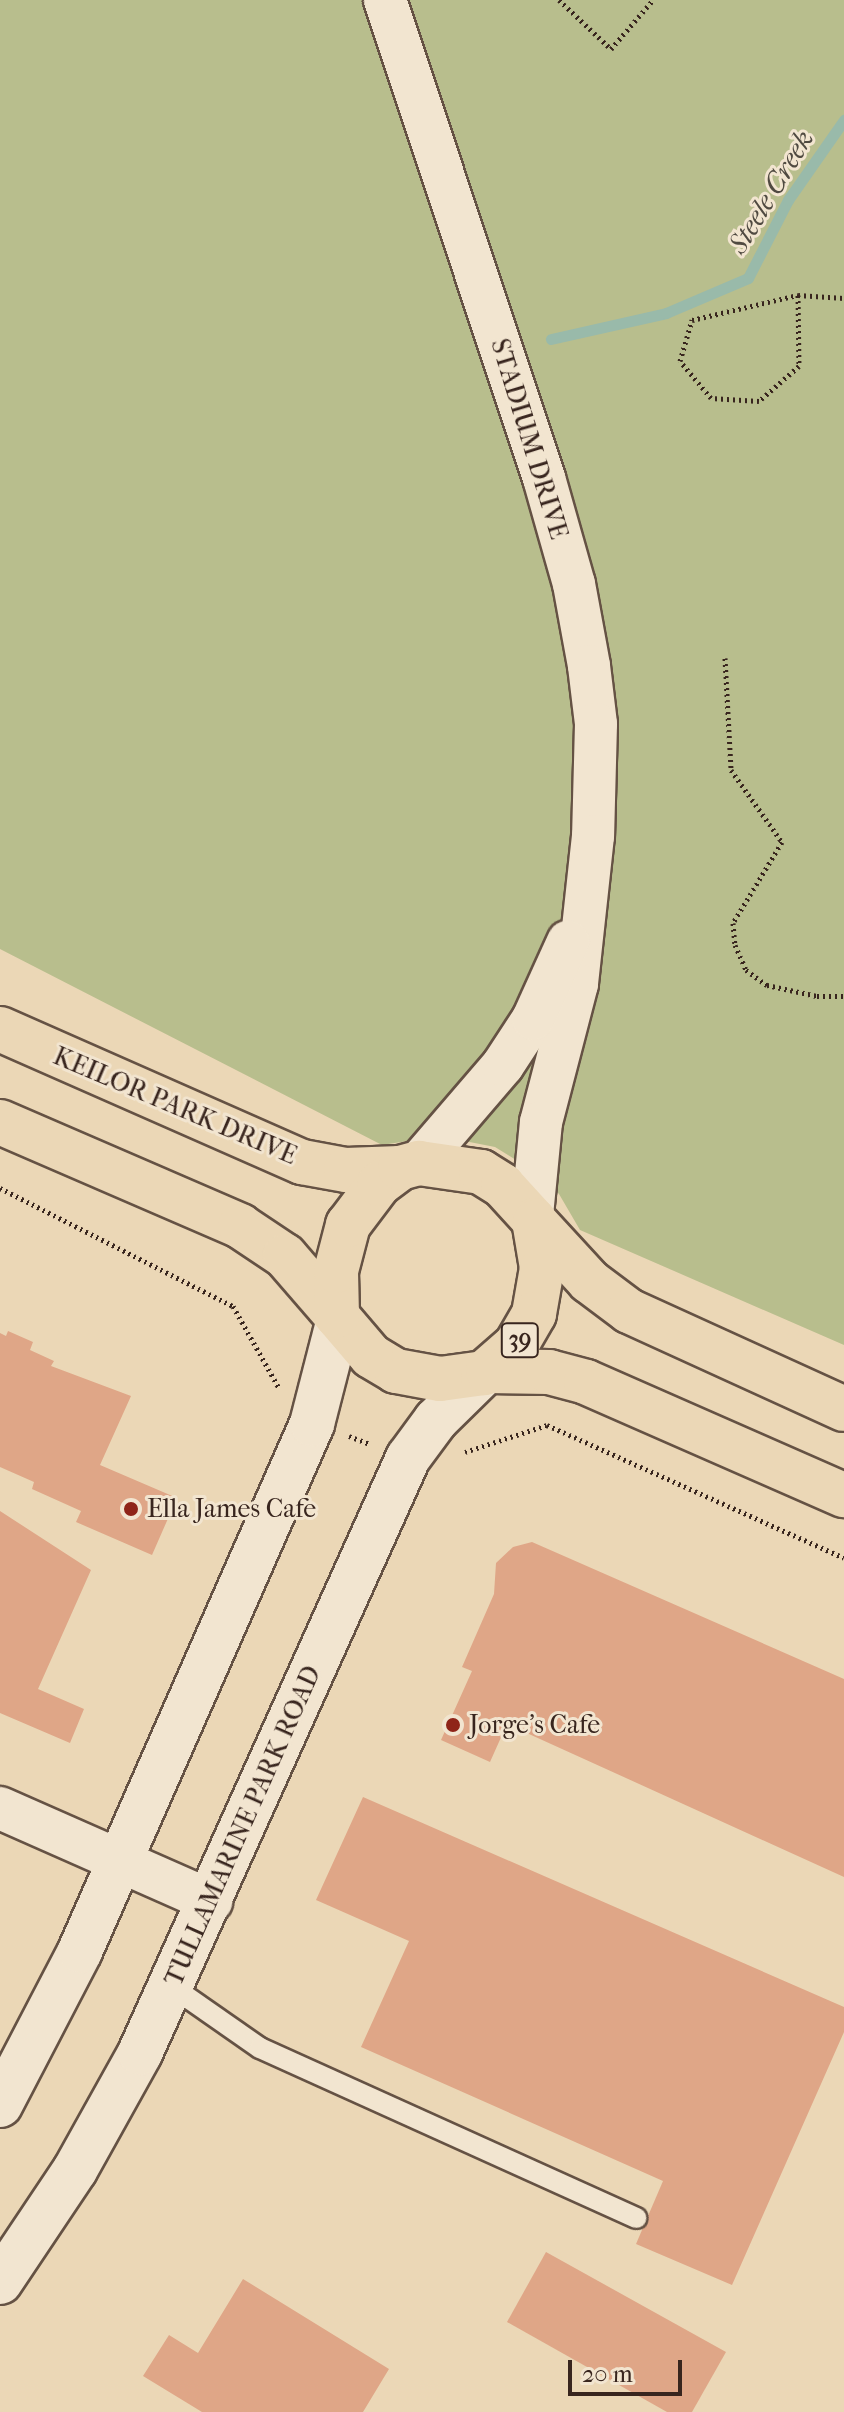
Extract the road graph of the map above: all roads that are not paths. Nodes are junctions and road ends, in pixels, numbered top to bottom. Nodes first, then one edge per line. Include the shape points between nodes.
1 (385, 0) edge
2 (585, 891) junction
3 (0, 1029) edge
4 (0, 1122) edge
5 (410, 1166) junction
6 (533, 1218) junction
7 (338, 1318) junction
8 (486, 1372) junction
9 (844, 1409) edge
10 (844, 1495) edge
11 (0, 1808) edge
12 (119, 1861) junction
13 (211, 1901) junction
14 (171, 1986) junction
15 (0, 2105) edge
16 (636, 2218) dead end
17 (0, 2282) edge

1 - 2 street, STADIUM DRIVE via 544,478 583,624 596,724 597,788
2 - 5 street via 533,1019 476,1100
2 - 6 street via 577,984 541,1122
3 - 5 main road, KEILOR PARK DRIVE via 302,1162 346,1170
4 - 7 main road, 39 via 240,1226 285,1256
5 - 6 main road via 481,1172 503,1186
5 - 7 main road via 379,1184 348,1225 336,1271
6 - 8 main road, 39 via 542,1268 534,1314 524,1336
6 - 9 main road via 589,1281 629,1311
7 - 8 main road, 39 via 371,1356 408,1375 440,1379
7 - 12 street via 312,1424
8 - 10 main road, 39 via 549,1372 586,1382
8 - 13 street, TULLAMARINE PARK ROAD via 436,1420 408,1458
11 - 12 street
12 - 13 street
12 - 15 street via 50,2012
13 - 14 street, TULLAMARINE PARK ROAD
14 - 16 lane via 260,2048
14 - 17 street, TULLAMARINE PARK ROAD via 75,2170

